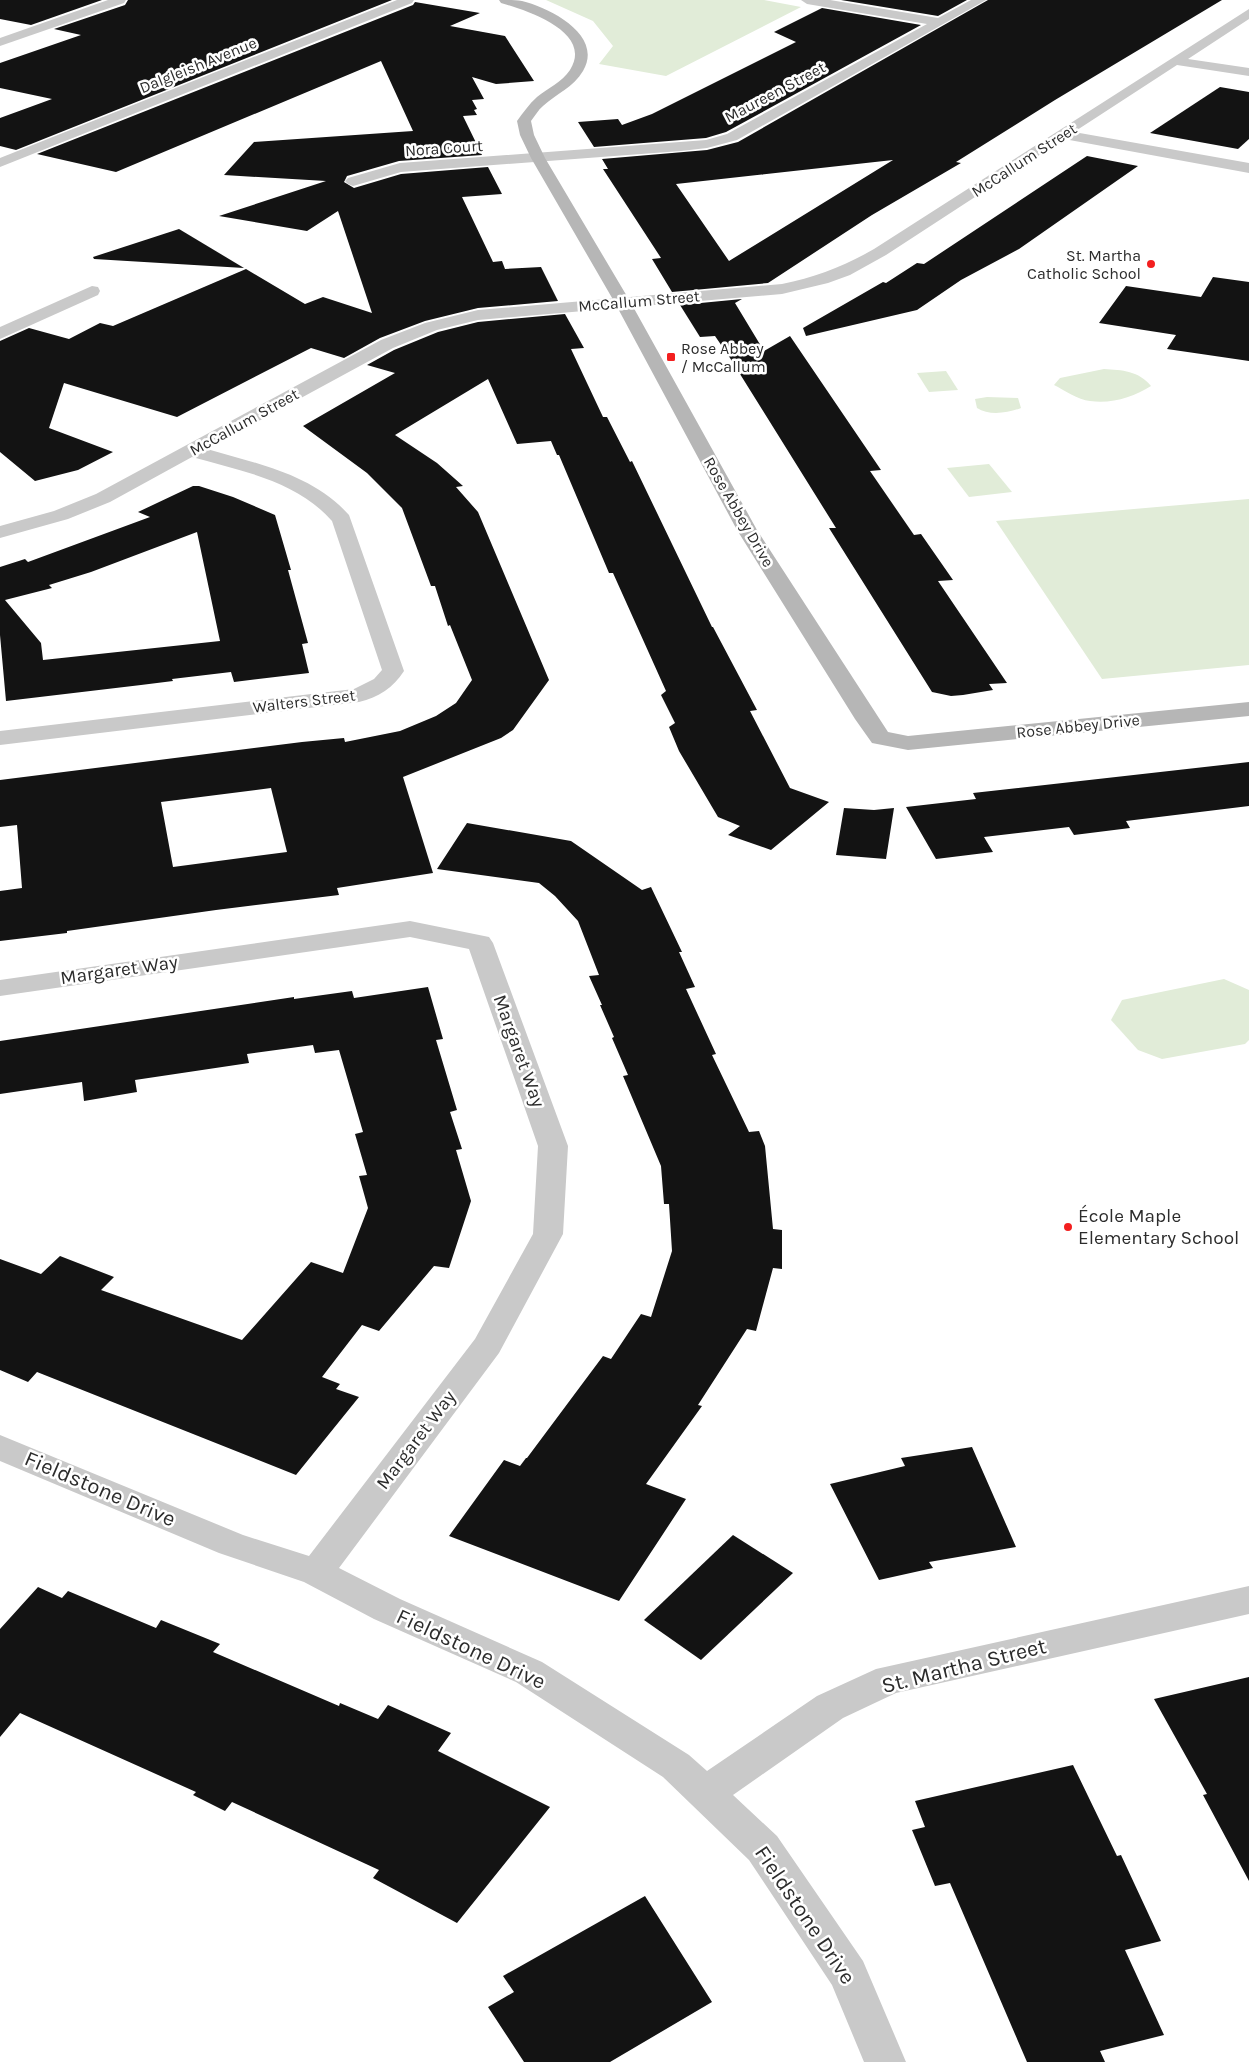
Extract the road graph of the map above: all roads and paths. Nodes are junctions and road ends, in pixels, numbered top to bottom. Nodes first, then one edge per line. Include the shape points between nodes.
1 (120, 0) edge
2 (408, 0) edge
3 (505, 0) edge
4 (806, 0) edge
5 (980, 0) edge
6 (1249, 13) edge
7 (939, 22) junction
8 (0, 42) edge
9 (1176, 61) junction
10 (1249, 72) edge
11 (1064, 135) junction
12 (538, 158) junction
13 (0, 163) edge
14 (1249, 168) edge
15 (354, 181) dead end
16 (92, 292) dead end
17 (623, 303) junction
18 (0, 334) edge
19 (191, 451) junction
20 (1, 531) edge
21 (1249, 709) edge
22 (0, 738) edge
23 (0, 988) edge
24 (0, 1447) edge
25 (316, 1572) junction
26 (1249, 1600) edge
27 (705, 1793) junction
28 (885, 2062) edge

1 - 8 street
2 - 13 street, Dalgleish Avenue
3 - 12 street, Rose Abbey Drive via 536,10 558,22 573,33 582,56 577,70 524,121 526,135
4 - 7 street
5 - 7 street, Maureen Street
6 - 9 street, McCallum Street
7 - 12 street, Maureen Street via 732,136 682,147
9 - 10 street
9 - 11 street, McCallum Street
11 - 14 street
11 - 17 street, McCallum Street via 838,276 782,289
12 - 15 street, Nora Court via 400,168
12 - 17 street, Rose Abbey Drive
16 - 18 street
17 - 19 street, McCallum Street via 478,315 415,330
17 - 21 street, Rose Abbey Drive via 747,530 880,738 908,743
19 - 20 street, McCallum Street via 103,498 61,515
19 - 22 street, Walters Street via 283,478 333,507 342,520 393,671 382,684 359,695
23 - 25 street, Margaret Way via 410,929 480,942 553,1146 548,1234 488,1345
24 - 25 street, Fieldstone Drive via 231,1544
25 - 27 street, Fieldstone Drive via 387,1609 529,1672 676,1766
26 - 27 street, St. Martha Street via 889,1680 830,1707
27 - 28 street, Fieldstone Drive via 763,1848 838,1958 848,1974

